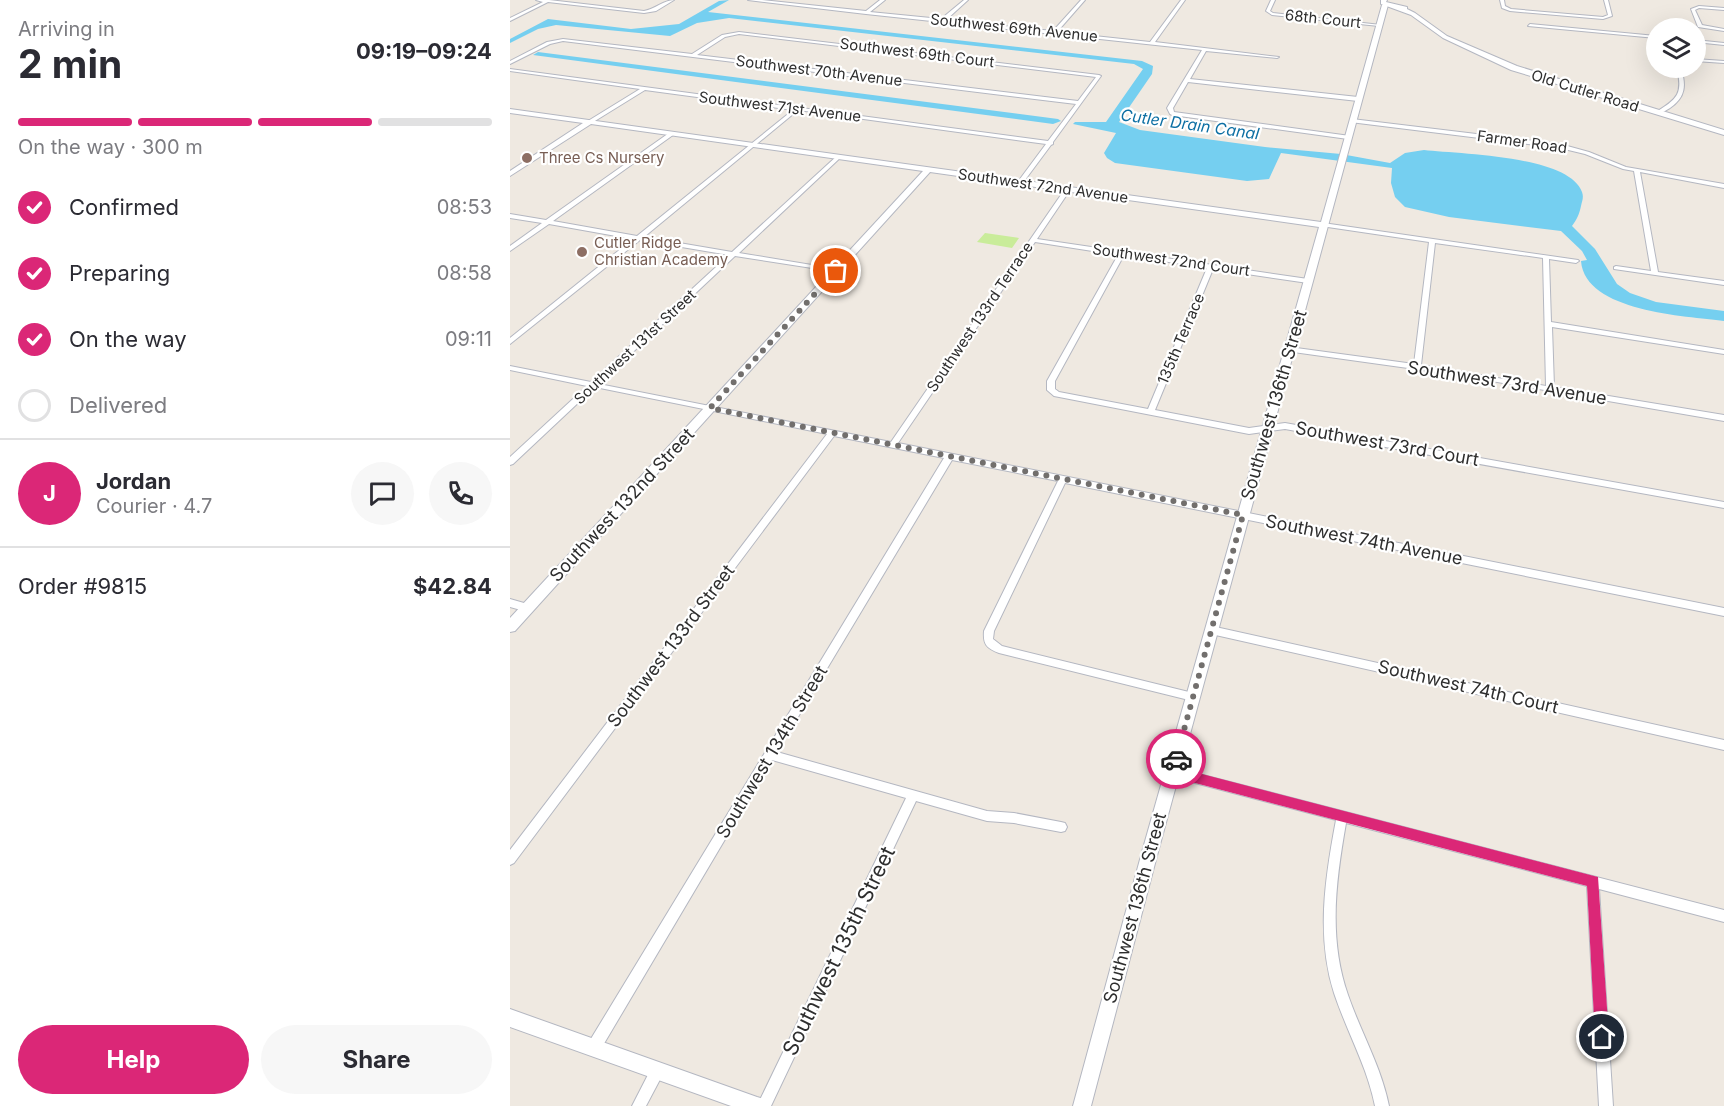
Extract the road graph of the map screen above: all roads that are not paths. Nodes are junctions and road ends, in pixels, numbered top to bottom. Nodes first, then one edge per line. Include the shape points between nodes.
1 (538, 0) edge
2 (672, 0) edge
3 (750, 0) edge
4 (800, 0) edge
5 (883, 0) edge
6 (966, 0) edge
7 (1083, 0) edge
8 (1183, 0) edge
9 (1274, 0) edge
10 (1401, 0) edge
11 (1502, 0) edge
12 (1606, 0) edge
13 (548, 1) edge
14 (1385, 2) edge
15 (793, 5) junction
16 (1410, 6) junction
17 (1397, 8) junction
18 (1724, 9) edge
19 (866, 13) junction
20 (1382, 17) junction
21 (510, 20) edge
22 (942, 21) junction
23 (1379, 25) junction
24 (1530, 25) dead end
25 (1724, 30) edge
26 (1054, 33) junction
27 (1646, 36) edge
28 (1450, 39) junction
29 (1706, 42) edge
30 (1152, 43) junction
31 (1724, 44) edge
32 (1205, 49) junction
33 (692, 56) junction
34 (1277, 57) dead end
35 (1706, 61) edge
36 (1724, 62) edge
37 (510, 63) edge
38 (510, 70) edge
39 (1681, 78) edge
40 (1186, 80) junction
41 (643, 89) junction
42 (1358, 99) junction
43 (1080, 103) junction
44 (797, 109) junction
45 (510, 111) edge
46 (1658, 113) junction
47 (1352, 121) junction
48 (590, 122) junction
49 (1724, 133) edge
50 (671, 134) junction
51 (1348, 136) junction
52 (1051, 143) junction
53 (753, 145) junction
54 (838, 157) junction
55 (928, 170) junction
56 (1637, 171) junction
57 (510, 174) edge
58 (1020, 183) junction
59 (1724, 186) edge
60 (1067, 190) junction
61 (510, 216) edge
62 (547, 222) junction
63 (1323, 225) junction
64 (639, 238) junction
65 (1033, 240) junction
66 (1432, 241) junction
67 (510, 249) edge
68 (1122, 253) junction
69 (735, 254) junction
70 (1546, 257) junction
71 (1576, 261) dead end
72 (1211, 266) junction
73 (1616, 268) dead end
74 (836, 271) junction
75 (1655, 273) junction
76 (1308, 281) junction
77 (1724, 283) edge
78 (1548, 324) junction
79 (510, 342) edge
80 (1289, 349) junction
81 (1724, 352) edge
82 (510, 368) edge
83 (1417, 368) junction
84 (594, 385) junction
85 (1550, 389) junction
86 (710, 408) junction
87 (1151, 411) junction
88 (1724, 418) edge
89 (1267, 429) junction
90 (832, 433) junction
91 (893, 445) junction
92 (949, 457) junction
93 (510, 462) edge
94 (1063, 479) junction
95 (1724, 506) edge
96 (1243, 515) junction
97 (510, 603) edge
98 (528, 608) junction
99 (1724, 612) edge
100 (510, 627) edge
101 (1211, 630) junction
102 (1193, 697) junction
103 (1724, 745) edge
104 (770, 755) junction
105 (1172, 772) junction
106 (913, 795) junction
107 (1342, 816) junction
108 (1061, 827) dead end
109 (510, 859) edge
110 (1593, 882) junction
111 (1724, 916) edge
112 (510, 1018) edge
113 (594, 1047) junction
114 (658, 1070) junction
115 (639, 1106) edge
116 (757, 1106) edge
117 (764, 1106) edge
118 (1082, 1106) edge
119 (1382, 1106) edge
120 (1606, 1106) edge

1 - 13 street
2 - 13 street via 649,11
3 - 15 street, Southwest 69th Avenue
4 - 15 street
5 - 19 street
6 - 22 street
7 - 26 street
8 - 30 street
9 - 23 street, 68th Court via 1268,12
10 - 16 main road
11 - 12 street via 1505,8 1607,18 1610,15
13 - 21 street
14 - 17 main road
14 - 20 street, Southwest 136th Street
15 - 19 street, Southwest 69th Avenue
16 - 17 main road
16 - 28 main road
17 - 20 street
17 - 28 main road
18 - 25 street via 1693,9 1702,27
19 - 22 street, Southwest 69th Avenue
20 - 23 street, Southwest 136th Street
22 - 26 street, Southwest 69th Avenue
23 - 42 street, Southwest 136th Street
24 - 27 street
26 - 30 street, Southwest 69th Avenue
28 - 46 main road, Old Cutler Road via 1518,70
29 - 31 street
30 - 32 street, Southwest 69th Avenue
32 - 34 street, Southwest 69th Avenue
32 - 40 street
33 - 37 street, Southwest 70th Avenue via 556,40
33 - 43 street, Southwest 70th Avenue
33 - 43 street, Southwest 69th Court via 734,33 1100,76
35 - 36 street
38 - 41 street, Southwest 71st Avenue
39 - 46 street via 1682,94
40 - 42 street
40 - 51 street via 1170,108 1172,113
41 - 44 street, Southwest 71st Avenue
41 - 48 street
42 - 47 street, Southwest 136th Street
43 - 52 street
44 - 52 street, Southwest 71st Avenue
44 - 53 street
45 - 48 street, Southwest 72nd Avenue
46 - 49 main road, Old Cutler Road
47 - 51 street, Southwest 136th Street
47 - 56 street, Farmer Road via 1565,147
48 - 50 street, Southwest 72nd Avenue
48 - 57 street
50 - 53 street, Southwest 72nd Avenue
50 - 62 street
51 - 63 street, Southwest 136th Street
52 - 58 street
53 - 54 street, Southwest 72nd Avenue
53 - 64 street
54 - 55 street, Southwest 72nd Avenue
54 - 69 street, Southwest 131st Street
55 - 58 street, Southwest 72nd Avenue
55 - 74 street, Southwest 132nd Street
56 - 59 street, Farmer Road
56 - 75 street
58 - 60 street, Southwest 72nd Avenue
60 - 63 street, Southwest 72nd Avenue
60 - 65 street, Southwest 133rd Terrace
61 - 62 street
62 - 64 street
62 - 67 street
63 - 66 street, Southwest 72nd Avenue
63 - 76 street, Southwest 136th Street
64 - 69 street
64 - 79 street
65 - 68 street, Southwest 72nd Court
65 - 91 street, Southwest 133rd Terrace
66 - 70 street, Southwest 72nd Avenue
66 - 83 street
68 - 72 street, Southwest 72nd Court
68 - 87 street, Southwest 73rd Court via 1051,381 1051,390
69 - 74 street
69 - 84 street, Southwest 131st Street
70 - 71 street, Southwest 72nd Avenue
70 - 78 street
72 - 76 street, Southwest 72nd Court
72 - 87 street, 135th Terrace
73 - 75 street
74 - 86 street, Southwest 132nd Street
75 - 77 street
76 - 80 street, Southwest 136th Street
78 - 81 street
78 - 85 street
80 - 83 street, Southwest 73rd Avenue
80 - 89 street, Southwest 136th Street
82 - 84 street, Southwest 74th Avenue
83 - 85 street, Southwest 73rd Avenue
84 - 86 street, Southwest 74th Avenue
84 - 93 street, Southwest 131st Street
85 - 88 street, Southwest 73rd Avenue
86 - 90 street, Southwest 74th Avenue
86 - 98 street, Southwest 132nd Street
87 - 89 street, Southwest 73rd Court via 1249,431
89 - 95 street, Southwest 73rd Court via 1285,426
89 - 96 street, Southwest 136th Street
90 - 91 street, Southwest 74th Avenue
90 - 109 street, Southwest 133rd Street
91 - 92 street, Southwest 74th Avenue
92 - 94 street, Southwest 74th Avenue
92 - 104 street, Southwest 134th Street
94 - 96 street, Southwest 74th Avenue
94 - 102 street via 989,631 988,641 999,649
96 - 99 street, Southwest 74th Avenue
96 - 101 street, Southwest 136th Street
97 - 98 street
98 - 100 street, Southwest 132nd Street
101 - 102 street, Southwest 136th Street
101 - 103 street, Southwest 74th Court
102 - 105 street, Southwest 136th Street
104 - 106 street
104 - 113 street, Southwest 134th Street
105 - 107 street
105 - 118 street, Southwest 136th Street
106 - 108 street via 987,816
106 - 117 street, Southwest 135th Street
107 - 110 street
107 - 119 street via 1331,885 1330,951 1341,997 1372,1065
110 - 111 street
110 - 120 street
112 - 113 street
113 - 114 street
114 - 115 street
114 - 116 street

